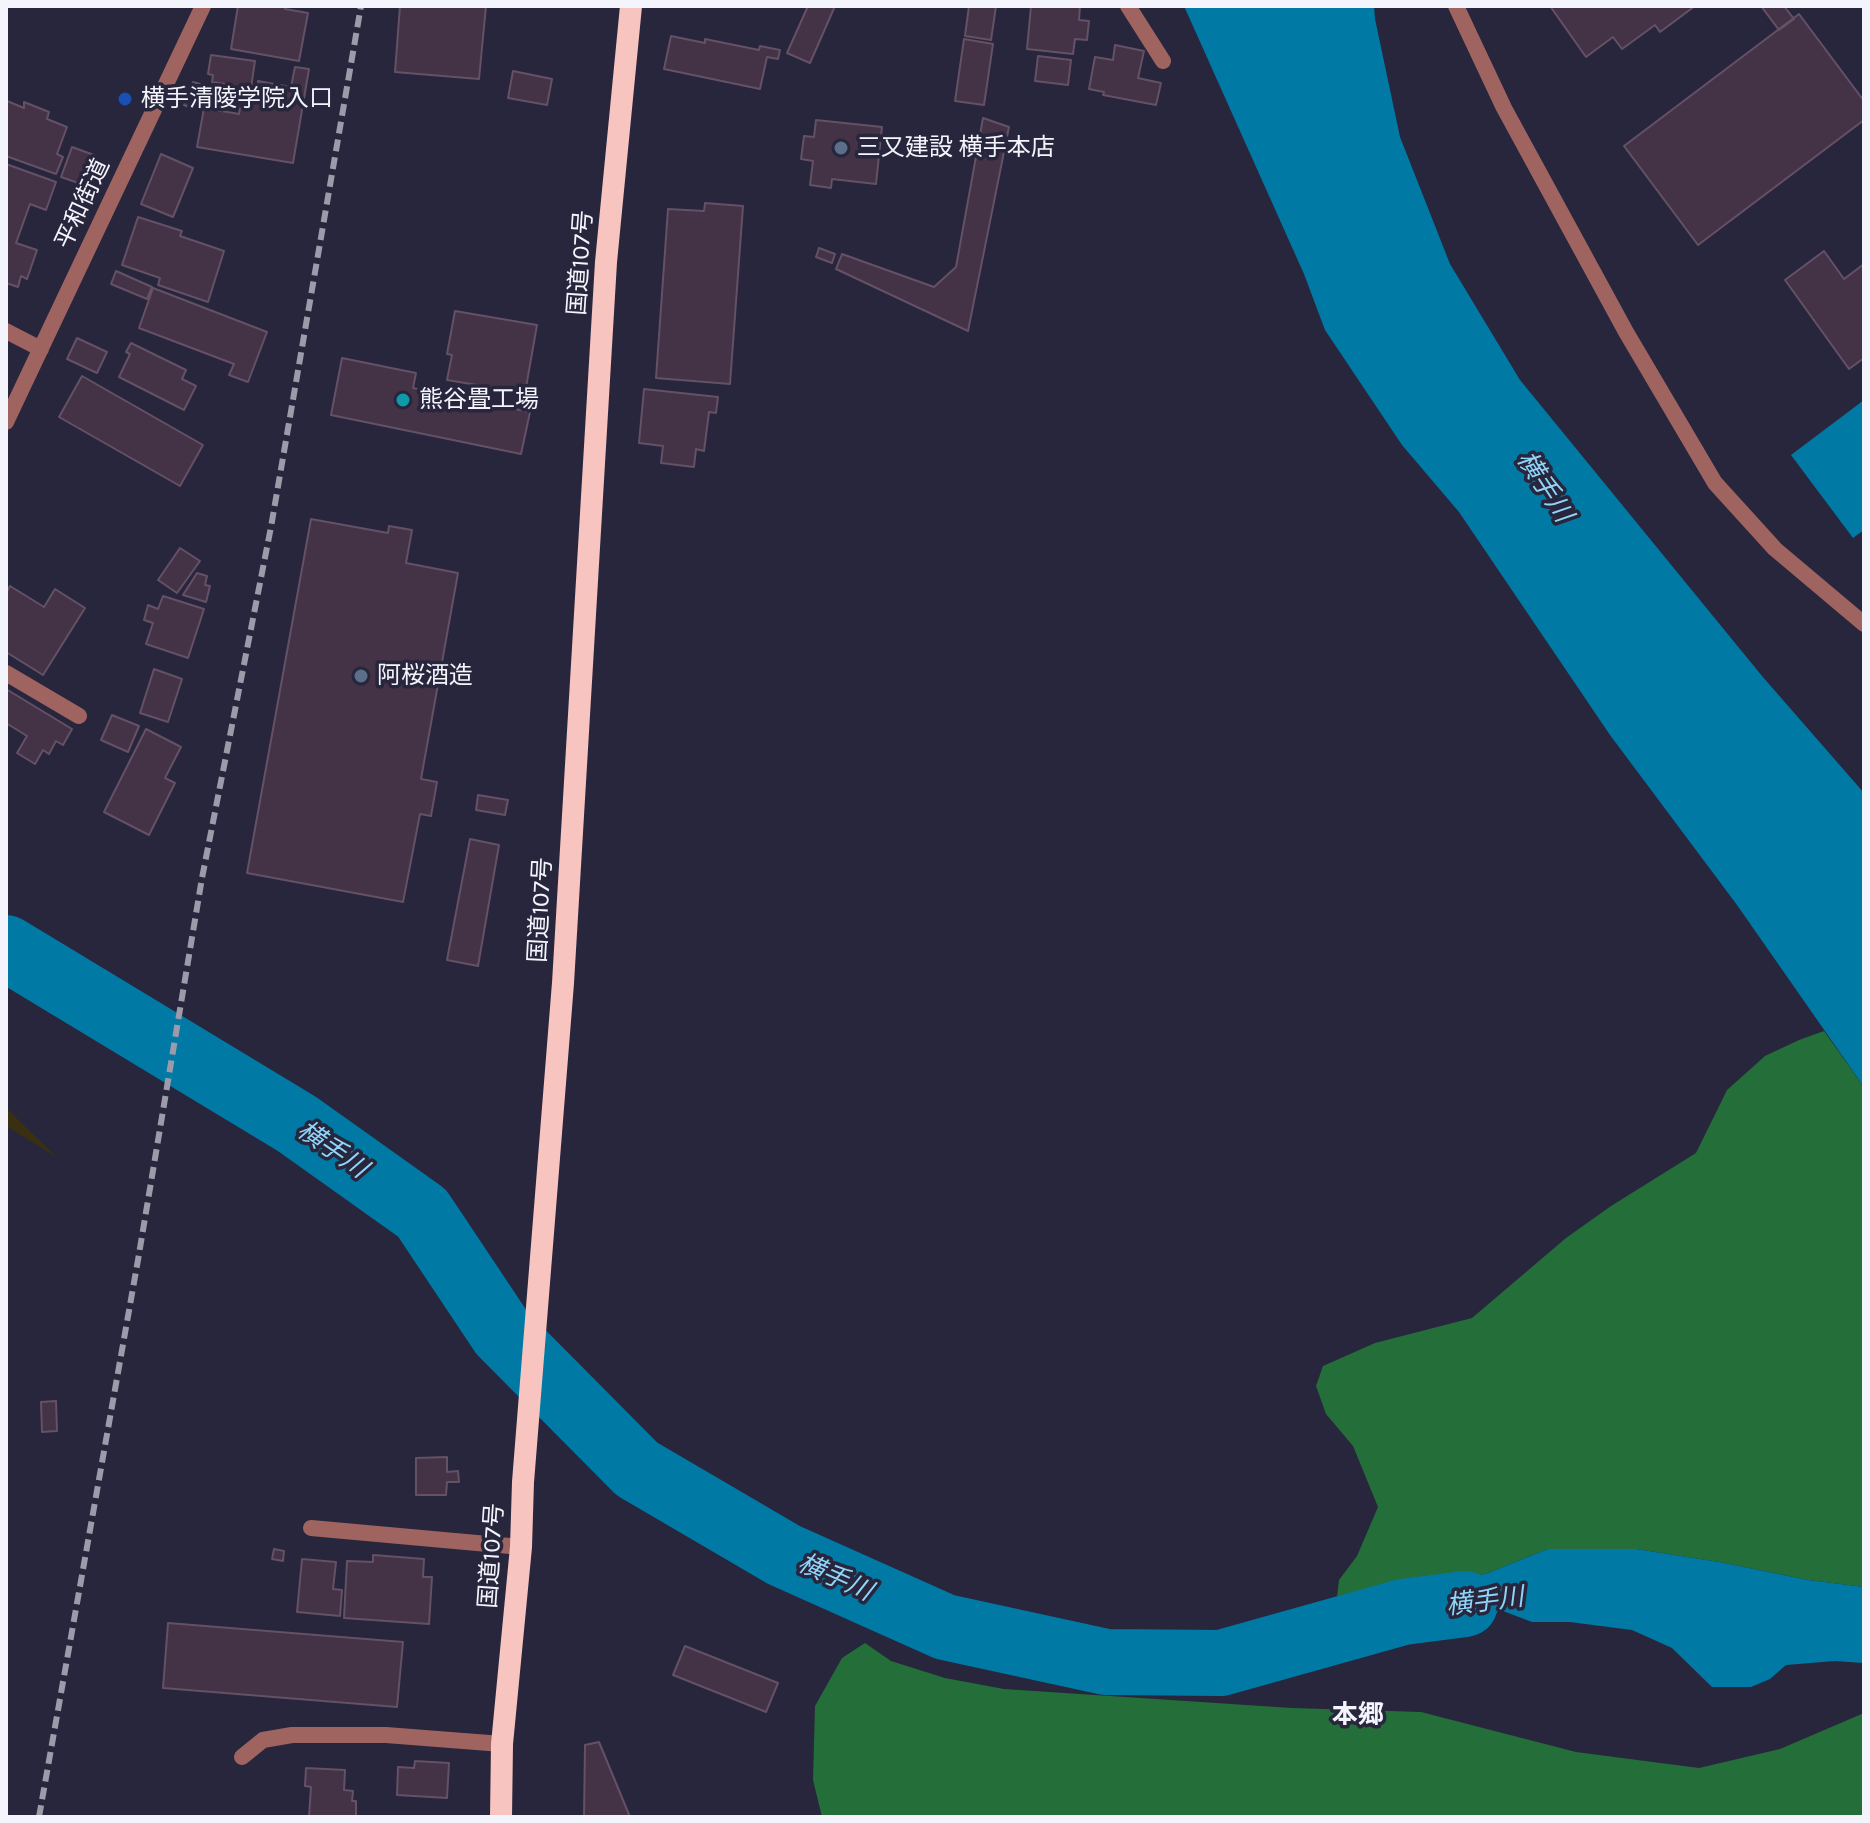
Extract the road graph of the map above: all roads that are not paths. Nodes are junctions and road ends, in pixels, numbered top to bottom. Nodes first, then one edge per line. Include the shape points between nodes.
1 (203, 6) edge
2 (631, 6) edge
3 (1128, 6) edge
4 (1456, 6) edge
5 (1163, 61) dead end
6 (6, 331) edge
7 (41, 349) junction
8 (6, 422) edge
9 (1864, 624) edge
10 (6, 673) edge
11 (79, 716) dead end
12 (311, 1528) dead end
13 (521, 1547) junction
14 (502, 1744) junction
15 (242, 1757) dead end
16 (501, 1817) edge

1 - 7 street, 平和街道
2 - 13 highway, 国道107号 via 606,262 563,983
3 - 5 street
4 - 9 street via 1504,108 1715,483 1775,549
6 - 7 street
7 - 8 street, 平和街道
10 - 11 street
12 - 13 street
13 - 14 highway, 国道107号
14 - 15 street via 386,1735 292,1735 263,1740
14 - 16 highway, 国道107号

